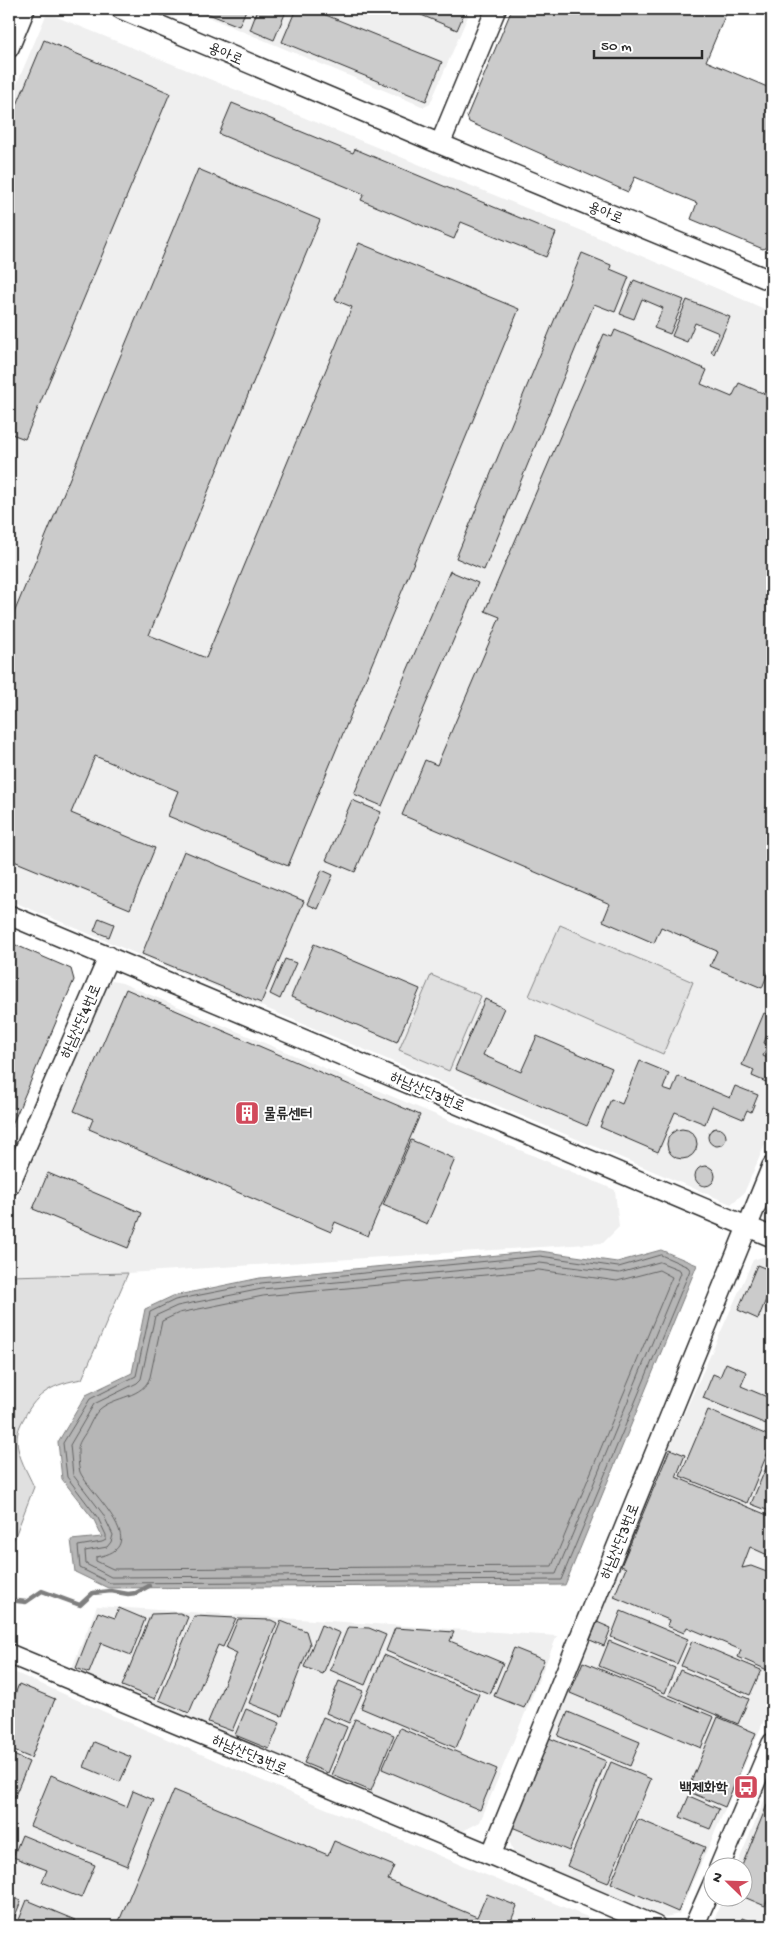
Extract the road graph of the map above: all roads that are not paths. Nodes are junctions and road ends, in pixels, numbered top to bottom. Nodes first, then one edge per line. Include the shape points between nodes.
1 (26, 9) edge
2 (121, 9) edge
3 (496, 9) edge
4 (9, 48) edge
5 (440, 144) junction
6 (772, 281) edge
7 (9, 915) edge
8 (109, 956) junction
9 (772, 1166) edge
10 (9, 1186) edge
11 (747, 1227) junction
12 (772, 1237) edge
13 (9, 1654) edge
14 (772, 1743) edge
15 (491, 1855) junction
16 (723, 1858) edge
17 (704, 1904) edge
18 (656, 1926) edge
19 (694, 1926) edge

1 - 4 street
2 - 5 street, 용아로
3 - 5 street
5 - 6 street, 용아로
7 - 8 street
8 - 10 street, 하남산단4번로
8 - 11 street, 하남산단3번로
9 - 11 street, 하남산단3번로
11 - 12 street, 하남산단3번로
11 - 15 street, 하남산단3번로
13 - 15 street, 하남산단3번로
14 - 16 street
15 - 18 street, 하남산단3번로
17 - 19 street

